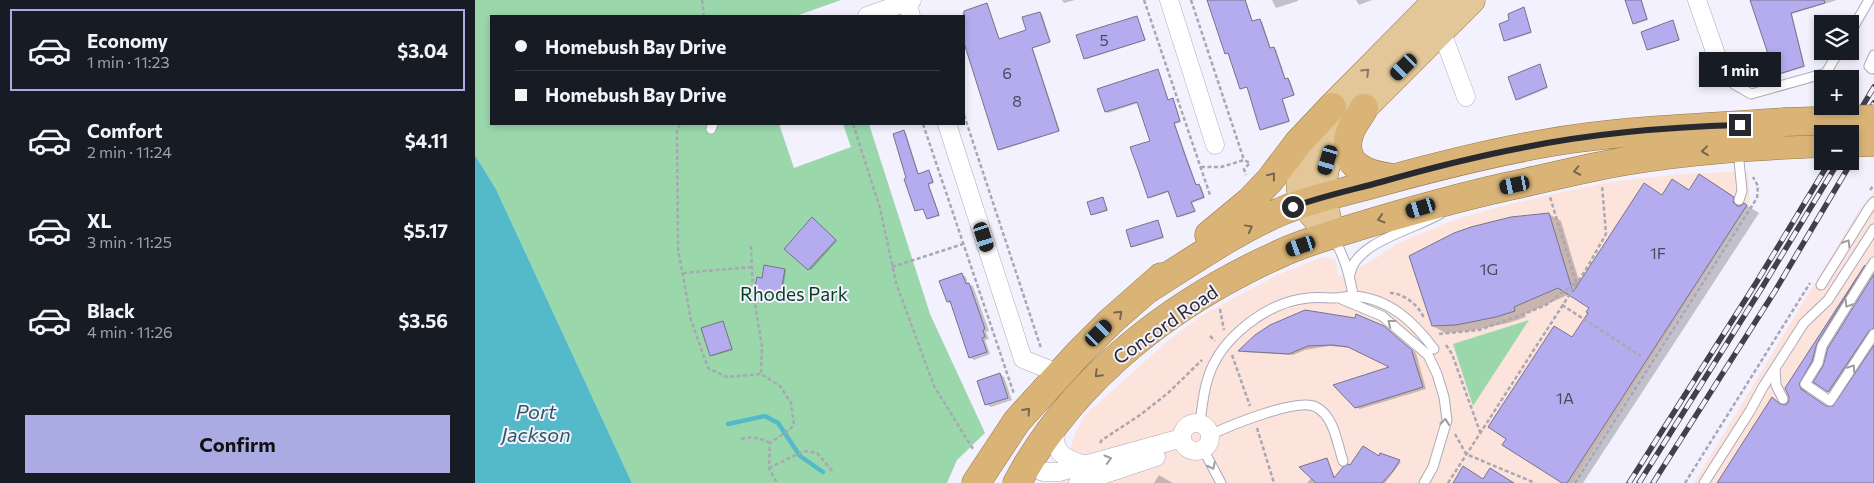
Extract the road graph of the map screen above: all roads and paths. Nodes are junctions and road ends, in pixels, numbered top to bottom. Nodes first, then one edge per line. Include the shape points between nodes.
1 (702, 0) edge
2 (1144, 0) edge
3 (1169, 0) edge
4 (1191, 0) edge
5 (1471, 0) edge
6 (1697, 0) edge
7 (1869, 0) edge
8 (910, 6) edge
9 (1437, 12) edge
10 (704, 15) edge
11 (871, 15) edge
12 (1859, 17) edge
13 (1874, 55) edge
14 (1834, 60) edge
15 (1719, 62) joint
16 (1874, 67) edge
17 (1466, 97) dead end
18 (1332, 107) junction
19 (1364, 108) junction
20 (965, 118) edge
21 (1874, 119) edge
22 (680, 125) edge
23 (853, 125) edge
24 (923, 125) edge
25 (947, 125) edge
26 (1743, 137) junction
27 (1874, 142) edge
28 (1859, 143) edge
29 (1814, 144) edge
30 (1215, 145) dead end
31 (1243, 160) junction
32 (1201, 167) junction
33 (1244, 169) dead end
34 (1750, 174) dead end
35 (1395, 178) junction
36 (1601, 179) dead end
37 (1874, 185) edge
38 (1547, 191) dead end
39 (1479, 192) junction
40 (1211, 195) dead end
41 (1865, 196) dead end
42 (1313, 200) junction
43 (1739, 200) dead end
44 (1874, 202) edge
45 (1874, 229) edge
46 (1331, 235) junction
47 (963, 244) junction
48 (751, 246) dead end
49 (1874, 262) edge
50 (892, 266) junction
51 (752, 267) junction
52 (683, 273) junction
53 (1350, 274) junction
54 (1812, 279) dead end
55 (1576, 282) junction
56 (1821, 285) dead end
57 (1147, 289) junction
58 (1354, 300) junction
59 (1219, 302) dead end
60 (1562, 305) junction
61 (1439, 334) dead end
62 (1874, 334) edge
63 (1210, 336) dead end
64 (1215, 340) junction
65 (1212, 344) dead end
66 (1224, 347) junction
67 (1041, 348) dead end
68 (1433, 349) dead end
69 (1641, 356) dead end
70 (1204, 358) dead end
71 (1775, 368) junction
72 (761, 374) junction
73 (1060, 374) junction
74 (1015, 398) dead end
75 (1783, 400) dead end
76 (1254, 418) junction
77 (1447, 420) junction
78 (1055, 423) junction
79 (741, 439) dead end
80 (1197, 439) junction
81 (770, 443) junction
82 (1098, 449) dead end
83 (986, 450) junction
84 (1466, 454) junction
85 (1343, 460) dead end
86 (1134, 464) junction
87 (1086, 465) junction
88 (769, 468) junction
89 (834, 473) dead end
90 (1024, 477) edge
91 (777, 483) edge
92 (976, 483) edge
93 (1078, 483) edge
94 (1102, 483) edge
95 (1221, 483) edge
96 (1274, 483) edge
97 (1424, 483) edge
98 (1448, 483) edge
99 (1535, 483) edge
100 (1575, 483) edge
101 (1685, 483) edge
102 (1704, 483) edge

1 - 10 path
2 - 32 path
3 - 30 street
4 - 31 path
5 - 9 main road
6 - 15 street
7 - 12 lane
8 - 11 street
9 - 17 street
18 -> 9 main road
9 - 19 main road
13 - 16 lane via 1869,66
14 - 15 lane via 1826,73 1751,94 1734,84
18 - 42 main road via 1317,127 1303,165 1301,187
57 -> 18 highway via 1250,201
19 - 35 highway via 1349,138 1351,160 1371,175
19 - 42 main road via 1345,128 1331,151
20 - 67 path
21 - 26 highway, bridge via 1784,122
22 - 52 path via 678,249
23 - 50 path via 880,208
24 - 47 path
25 - 73 street via 1023,359
26 - 29 highway via 1771,146
26 - 35 highway via 1679,128 1572,139 1522,147
26 -> 39 highway, Concord Road
26 - 43 lane
27 - 28 highway, bridge
31 - 32 path via 1221,167
31 - 33 path via 1250,163
32 - 40 path
34 - 100 path via 1758,186 1757,198
35 - 42 highway
36 - 55 path via 1606,234
37 - 41 path
38 - 55 path
39 -> 46 highway, Concord Road
39 - 53 lane via 1429,221 1376,245 1357,259
42 - 46 main road
57 -> 42 highway via 1250,227
56 -> 44 lane
45 - 71 lane via 1830,297 1807,319
46 - 53 lane
46 -> 78 highway, Concord Road via 1287,250 1192,301 1114,359
47 - 50 path
47 - 74 path
48 - 51 path
49 -> 62 lane via 1822,346 1818,363 1805,384 1831,401
50 - 83 path via 934,386
51 - 52 path
51 - 72 path via 762,346
52 - 72 path via 691,320 708,368 727,377
53 - 58 lane
54 - 101 path
55 - 60 path
55 - 61 path via 1546,305 1519,316 1479,330
73 -> 57 highway, Concord Road
58 - 66 lane via 1307,298 1278,306 1250,322
58 - 68 lane via 1376,301 1391,307 1411,322
77 -> 58 lane via 1444,397 1428,355 1382,316
59 - 64 path via 1225,329
60 - 69 path
60 - 84 path
63 - 64 path
64 - 65 path
64 - 66 path
66 - 76 path via 1233,357
66 - 80 lane via 1208,377
70 - 82 path via 1168,393 1102,440
71 - 75 lane via 1776,385
71 - 102 lane
72 - 81 path via 780,386 791,403 794,425
83 -> 73 highway, Concord Road
76 - 80 lane
76 - 85 lane via 1286,407 1316,406 1330,421
76 - 96 path
77 - 84 path
97 -> 77 lane via 1433,467
78 - 87 street via 1055,443 1059,451 1069,460
78 - 90 highway, Concord Road
79 - 81 path via 755,438
80 - 86 street
87 -> 80 street
80 -> 95 lane
81 - 88 path
83 - 90 highway
83 - 92 highway, Concord Road
84 - 98 path
84 - 99 path
86 - 93 street
86 - 94 street
87 - 90 street
88 - 89 path via 804,451 817,453
88 - 91 path

